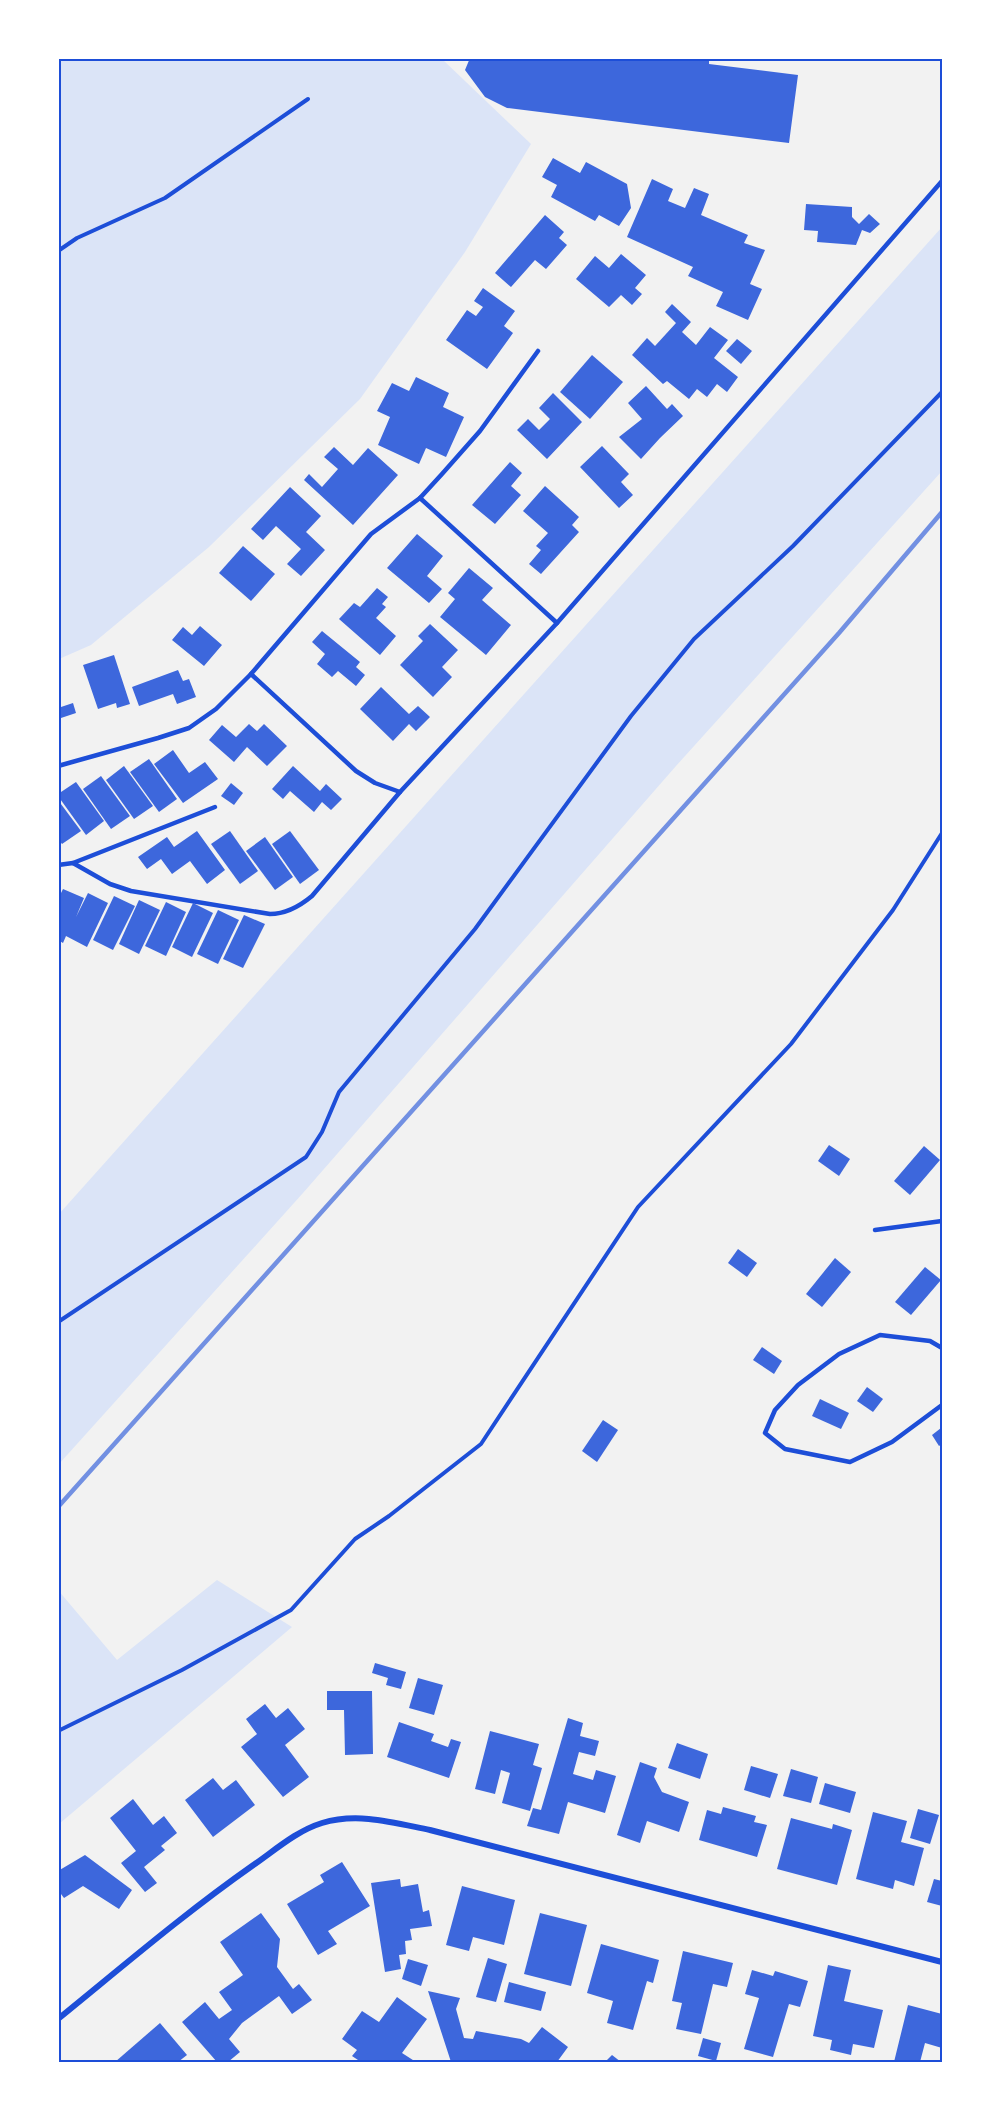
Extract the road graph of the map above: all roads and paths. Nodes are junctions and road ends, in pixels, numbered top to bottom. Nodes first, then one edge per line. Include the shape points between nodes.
1 (308, 99) dead end
2 (942, 181) edge
3 (58, 251) edge
4 (538, 351) dead end
5 (942, 392) edge
6 (420, 498) junction
7 (557, 623) junction
8 (251, 674) junction
9 (58, 766) edge
10 (400, 792) junction
11 (215, 807) dead end
12 (942, 833) edge
13 (73, 863) junction
14 (58, 865) edge
15 (942, 1221) edge
16 (875, 1230) dead end
17 (58, 1322) edge
18 (942, 1348) edge
19 (942, 1405) edge
20 (58, 1731) edge
21 (942, 1962) edge
22 (58, 2019) edge

1 - 3 path via 165,198 77,238
2 - 7 lane
4 - 6 lane via 480,431
5 - 17 path via 793,546 694,639 631,716 475,929 339,1092 306,1157
6 - 7 lane
6 - 8 lane via 371,534
7 - 10 lane
8 - 9 lane via 216,709 189,728
8 - 10 lane via 356,771
10 - 13 lane via 312,896 278,914 131,891
11 - 13 lane
12 - 20 path via 893,910 791,1044 638,1207 481,1444 355,1539 291,1610 182,1670
13 - 14 lane
15 - 16 lane
18 - 19 lane via 930,1341 880,1335 838,1354 798,1385 775,1410 765,1433 785,1449 849,1462 892,1442
21 - 22 street via 430,1830 350,1818 322,1823 293,1837 219,1889

